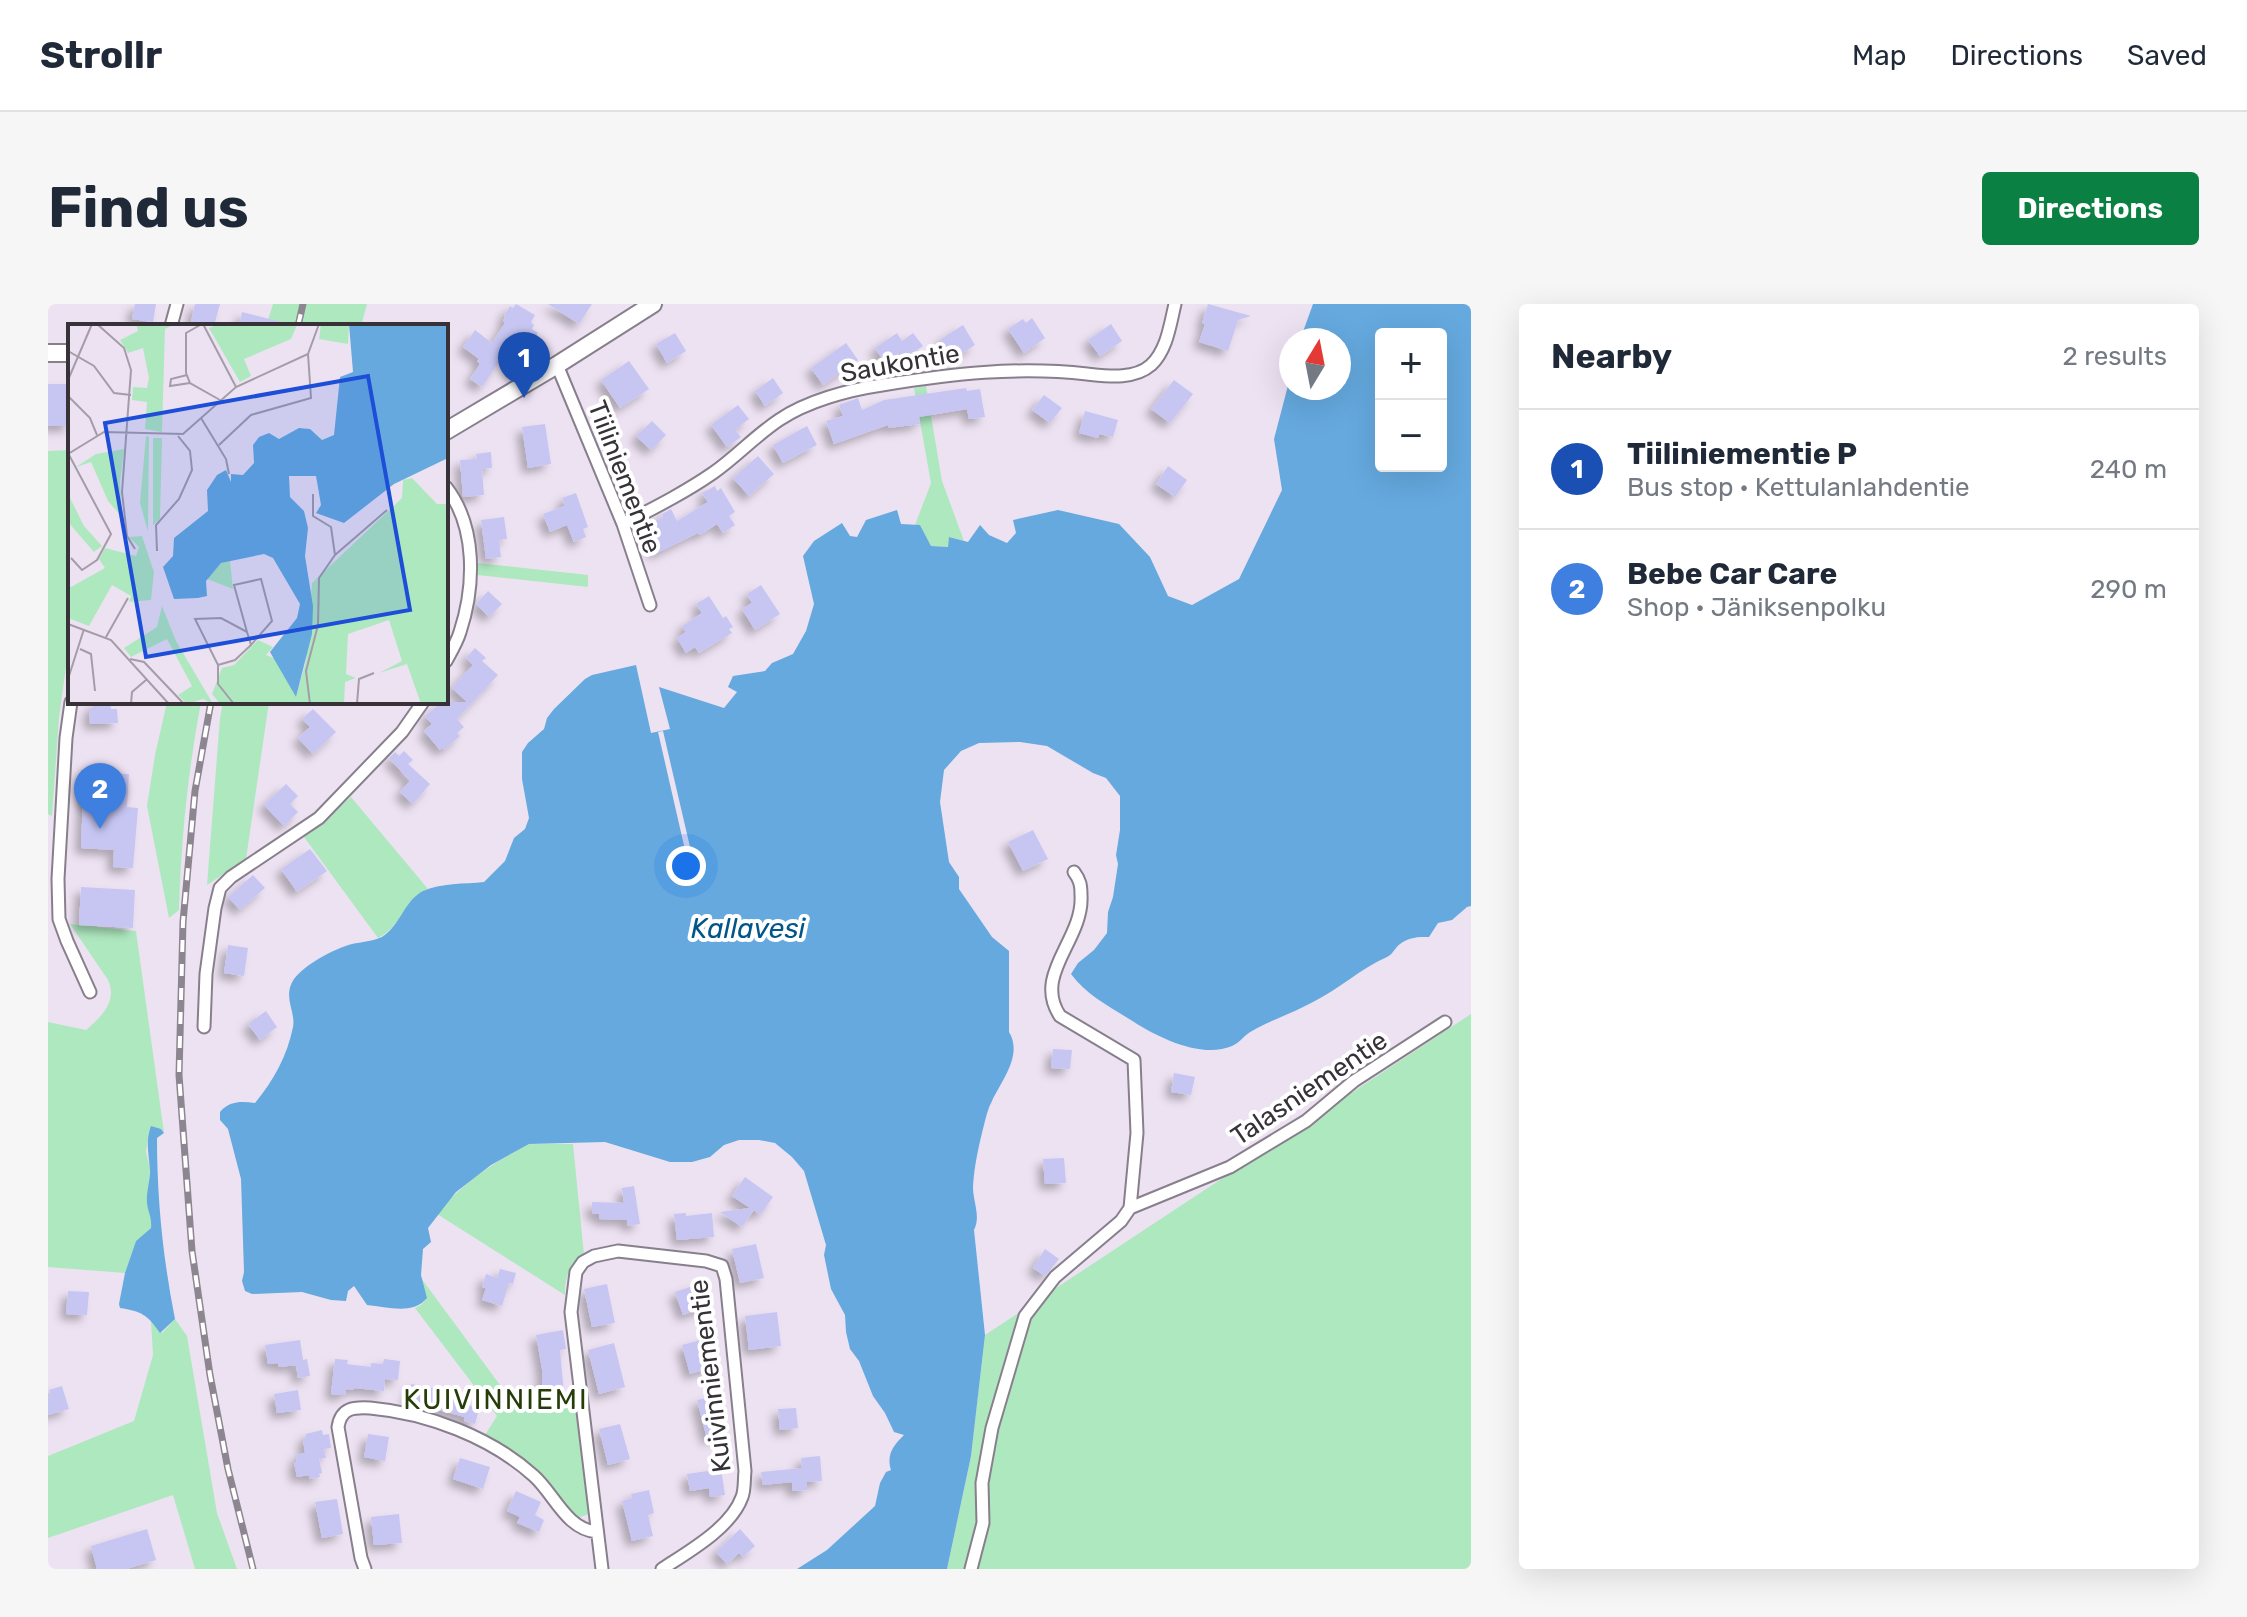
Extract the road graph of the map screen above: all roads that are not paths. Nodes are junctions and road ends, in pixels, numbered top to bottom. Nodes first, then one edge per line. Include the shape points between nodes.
1 (177, 304) edge
2 (653, 304) edge
3 (1175, 304) edge
4 (172, 324) edge
5 (557, 365) junction
6 (448, 430) edge
7 (448, 490) edge
8 (623, 524) junction
9 (650, 605) dead end
10 (448, 657) edge
11 (71, 704) edge
12 (422, 704) edge
13 (1074, 872) dead end
14 (90, 992) dead end
15 (1445, 1022) dead end
16 (204, 1027) dead end
17 (1130, 1208) junction
18 (597, 1532) junction
19 (365, 1569) edge
20 (602, 1569) edge
21 (662, 1569) edge
22 (971, 1569) edge

1 - 4 street
2 - 5 street
3 - 8 street, Saukontie via 1164,347 1150,366 1130,376 1000,370 878,385 822,399 782,418 674,499
5 - 6 street
5 - 8 street, Tiiliniementie
7 - 10 street via 467,531 471,568 460,633
8 - 9 street, Tiiliniementie
11 - 14 street via 59,919
12 - 16 street via 402,732 320,816 220,888 206,974
13 - 17 street via 1081,881 1082,904 1051,987 1060,1016 1134,1060 1137,1133
15 - 17 street, Talasniementie via 1354,1081 1306,1121 1230,1167
17 - 22 street, Talasniementie via 1055,1277 1025,1316 992,1428 982,1483 983,1523
18 - 19 street via 576,1525 536,1477 473,1436 387,1409 354,1407 339,1418 338,1427
18 - 20 street, Kuivinniementie
18 - 21 street, Kuivinniementie via 571,1312 576,1272 594,1256 618,1251 722,1266 745,1471 742,1497 703,1542

